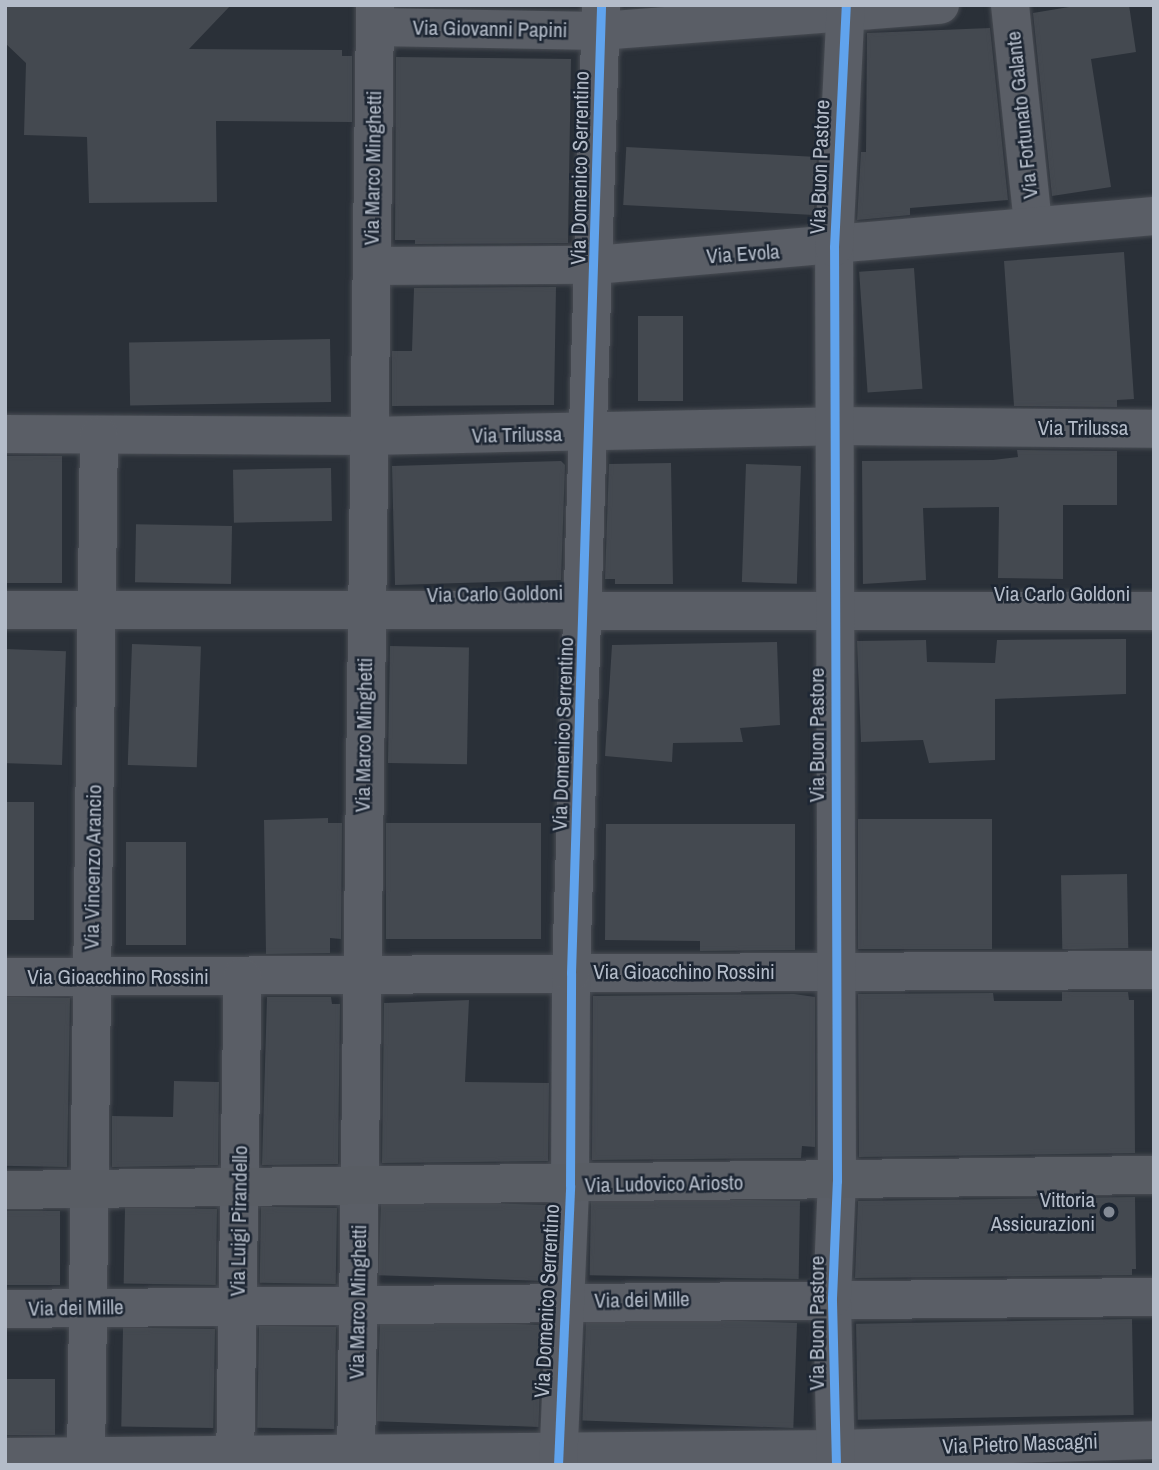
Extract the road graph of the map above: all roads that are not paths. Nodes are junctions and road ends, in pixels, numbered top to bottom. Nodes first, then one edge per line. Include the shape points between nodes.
1 (940, 5) edge
2 (1010, 5) edge
3 (844, 11) edge
4 (375, 16) edge
5 (601, 18) edge
6 (1154, 216) edge
7 (1033, 225) junction
8 (834, 247) junction
9 (595, 265) junction
10 (372, 266) junction
11 (835, 426) junction
12 (1154, 429) edge
13 (5, 434) edge
14 (590, 434) junction
15 (99, 436) junction
16 (369, 436) junction
17 (5, 610) edge
18 (585, 610) junction
19 (1154, 611) edge
20 (96, 612) junction
21 (834, 612) junction
22 (367, 613) junction
23 (1154, 970) edge
24 (834, 971) junction
25 (359, 972) junction
26 (571, 972) junction
27 (243, 976) junction
28 (5, 977) edge
29 (92, 979) junction
30 (1154, 1175) edge
31 (837, 1181) junction
32 (570, 1185) junction
33 (360, 1186) junction
34 (239, 1188) junction
35 (5, 1190) edge
36 (89, 1190) junction
37 (1154, 1297) edge
38 (832, 1298) junction
39 (564, 1301) junction
40 (358, 1304) junction
41 (238, 1306) junction
42 (88, 1308) junction
43 (5, 1309) edge
44 (1154, 1440) edge
45 (5, 1457) edge
46 (836, 1457) edge
47 (356, 1458) edge
48 (558, 1458) edge
49 (235, 1459) edge
50 (86, 1460) edge

1 - 3 street, Via Giovanni Papini
2 - 7 street, Via Fortunato Galante
3 - 5 street, Via Giovanni Papini
3 - 8 street, Via Buon Pastore
4 - 5 street, Via Giovanni Papini
4 - 10 street, Via Marco Minghetti
5 - 9 street, Via Domenico Serrentino
6 - 7 street, Via Evola
7 - 8 street, Via Evola
8 - 9 street, Via Evola
8 - 11 street, Via Buon Pastore
9 - 10 street, Via Evola
9 - 14 street, Via Domenico Serrentino
10 - 16 street, Via Marco Minghetti
11 - 12 street, Via Trilussa
11 - 14 street, Via Trilussa
11 - 21 street, Via Buon Pastore
13 - 15 street, Via Trilussa
14 - 16 street, Via Trilussa
14 - 18 street, Via Domenico Serrentino
15 - 16 street, Via Trilussa
15 - 20 street, Via Vincenzo Arancio
16 - 22 street, Via Marco Minghetti
17 - 20 street, Via Carlo Goldoni
18 - 21 street, Via Carlo Goldoni
18 - 22 street, Via Carlo Goldoni
18 - 26 street, Via Domenico Serrentino
19 - 21 street, Via Carlo Goldoni
20 - 22 street, Via Carlo Goldoni
20 - 29 street, Via Vincenzo Arancio
21 - 24 street, Via Buon Pastore
22 - 25 street, Via Marco Minghetti
23 - 24 street, Via Gioacchino Rossini
24 - 26 street, Via Gioacchino Rossini
24 - 31 street, Via Buon Pastore
25 - 26 street, Via Gioacchino Rossini
25 - 27 street, Via Gioacchino Rossini
25 - 33 street, Via Marco Minghetti
26 - 32 street, Via Domenico Serrentino
27 - 29 street, Via Gioacchino Rossini
27 - 34 street, Via Luigi Pirandello
28 - 29 street, Via Gioacchino Rossini
29 - 36 street, Via Vincenzo Arancio
30 - 31 street, Via Ludovico Ariosto
31 - 32 street, Via Ludovico Ariosto
31 - 38 street, Via Buon Pastore
32 - 33 street, Via Ludovico Ariosto
32 - 39 street, Via Domenico Serrentino
33 - 34 street, Via Ludovico Ariosto
33 - 40 street, Via Marco Minghetti
34 - 36 street, Via Ludovico Ariosto
34 - 41 street, Via Luigi Pirandello
35 - 36 street, Via Ludovico Ariosto
36 - 42 street, Via Vincenzo Arancio
37 - 38 street, Via dei Mille
38 - 39 street, Via dei Mille
38 - 46 street, Via Buon Pastore
39 - 40 street, Via dei Mille
39 - 48 street, Via Domenico Serrentino
40 - 41 street, Via dei Mille
40 - 47 street, Via Marco Minghetti
41 - 42 street, Via dei Mille
41 - 49 street, Via Luigi Pirandello
42 - 43 street, Via dei Mille
42 - 50 street, Via Vincenzo Arancio
44 - 46 street, Via Pietro Mascagni
45 - 50 street, Via Pietro Mascagni
46 - 48 street, Via Pietro Mascagni
47 - 48 street, Via Pietro Mascagni
47 - 49 street, Via Pietro Mascagni
49 - 50 street, Via Pietro Mascagni

